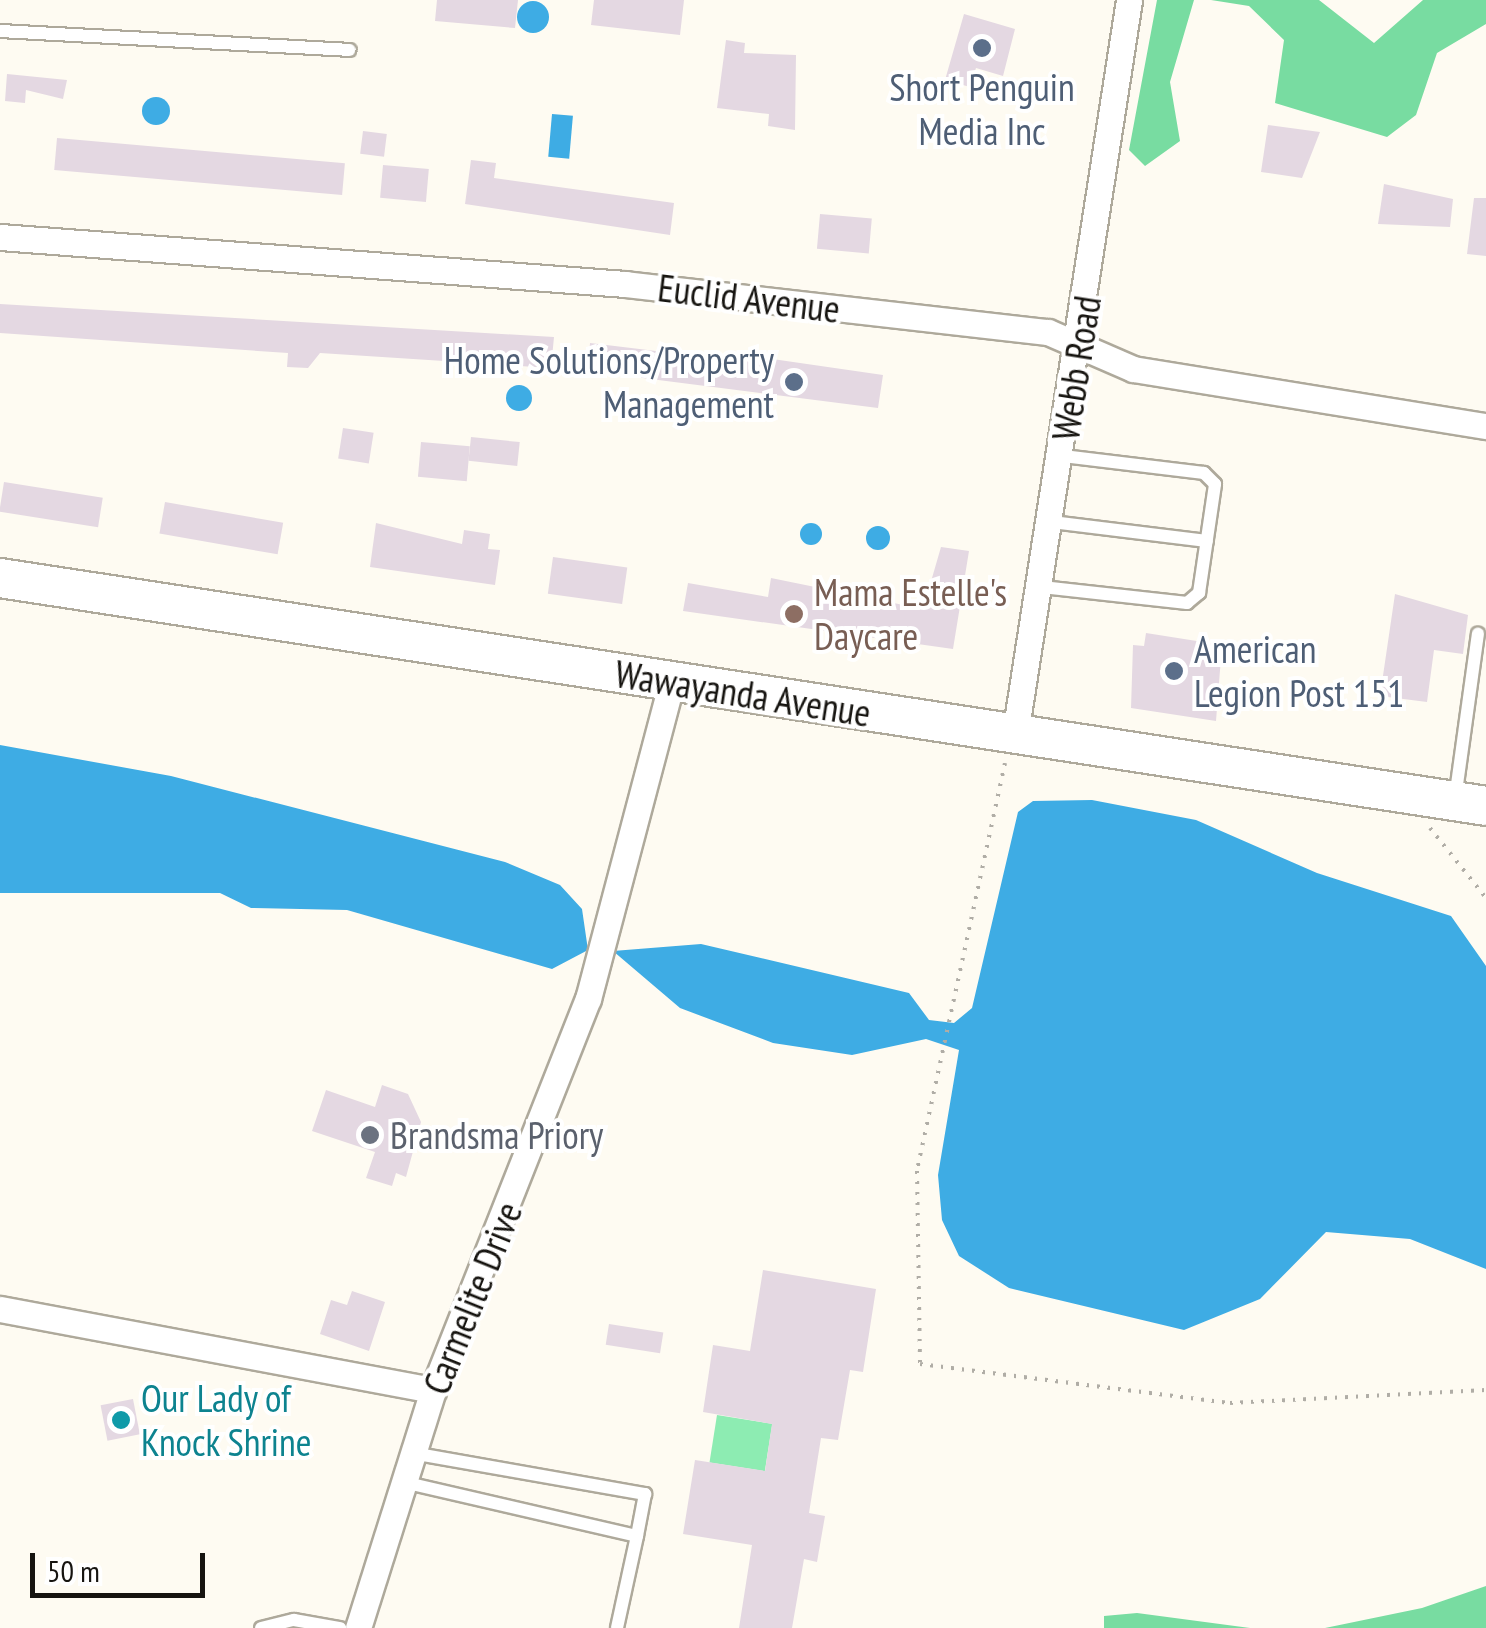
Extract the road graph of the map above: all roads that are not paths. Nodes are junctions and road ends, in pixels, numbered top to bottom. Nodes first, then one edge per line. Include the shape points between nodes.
1 (1129, 0) edge
2 (0, 31) edge
3 (349, 50) dead end
4 (0, 238) edge
5 (1080, 346) junction
6 (1486, 426) edge
7 (1063, 456) junction
8 (1052, 522) junction
9 (1206, 541) junction
10 (0, 578) edge
11 (1042, 587) junction
12 (1478, 634) dead end
13 (672, 682) junction
14 (1010, 748) junction
15 (1454, 801) edge
16 (0, 1309) edge
17 (433, 1390) junction
18 (412, 1453) junction
19 (403, 1482) junction
20 (638, 1536) junction
21 (261, 1628) edge
22 (340, 1628) edge
23 (358, 1628) edge
24 (618, 1628) edge

1 - 5 street, Webb Road
2 - 3 lane
4 - 5 street, Euclid Avenue via 625,284 1048,332
5 - 6 street, Euclid Avenue via 1133,369
5 - 7 street, Webb Road
7 - 8 street, Webb Road
7 - 9 lane via 1204,473 1215,484
8 - 9 lane
8 - 11 street, Webb Road
9 - 11 lane via 1199,594 1188,603
10 - 13 street, Wawayanda Avenue
11 - 14 street, Webb Road
12 - 15 lane
13 - 14 street, Wawayanda Avenue
13 - 17 street, Carmelite Drive via 588,1000
14 - 15 street, Wawayanda Avenue
16 - 17 street
17 - 18 street, Carmelite Drive
18 - 19 street, Carmelite Drive
18 - 20 lane via 645,1494
19 - 20 lane
19 - 23 street, Carmelite Drive
20 - 24 lane
21 - 22 lane via 294,1620

